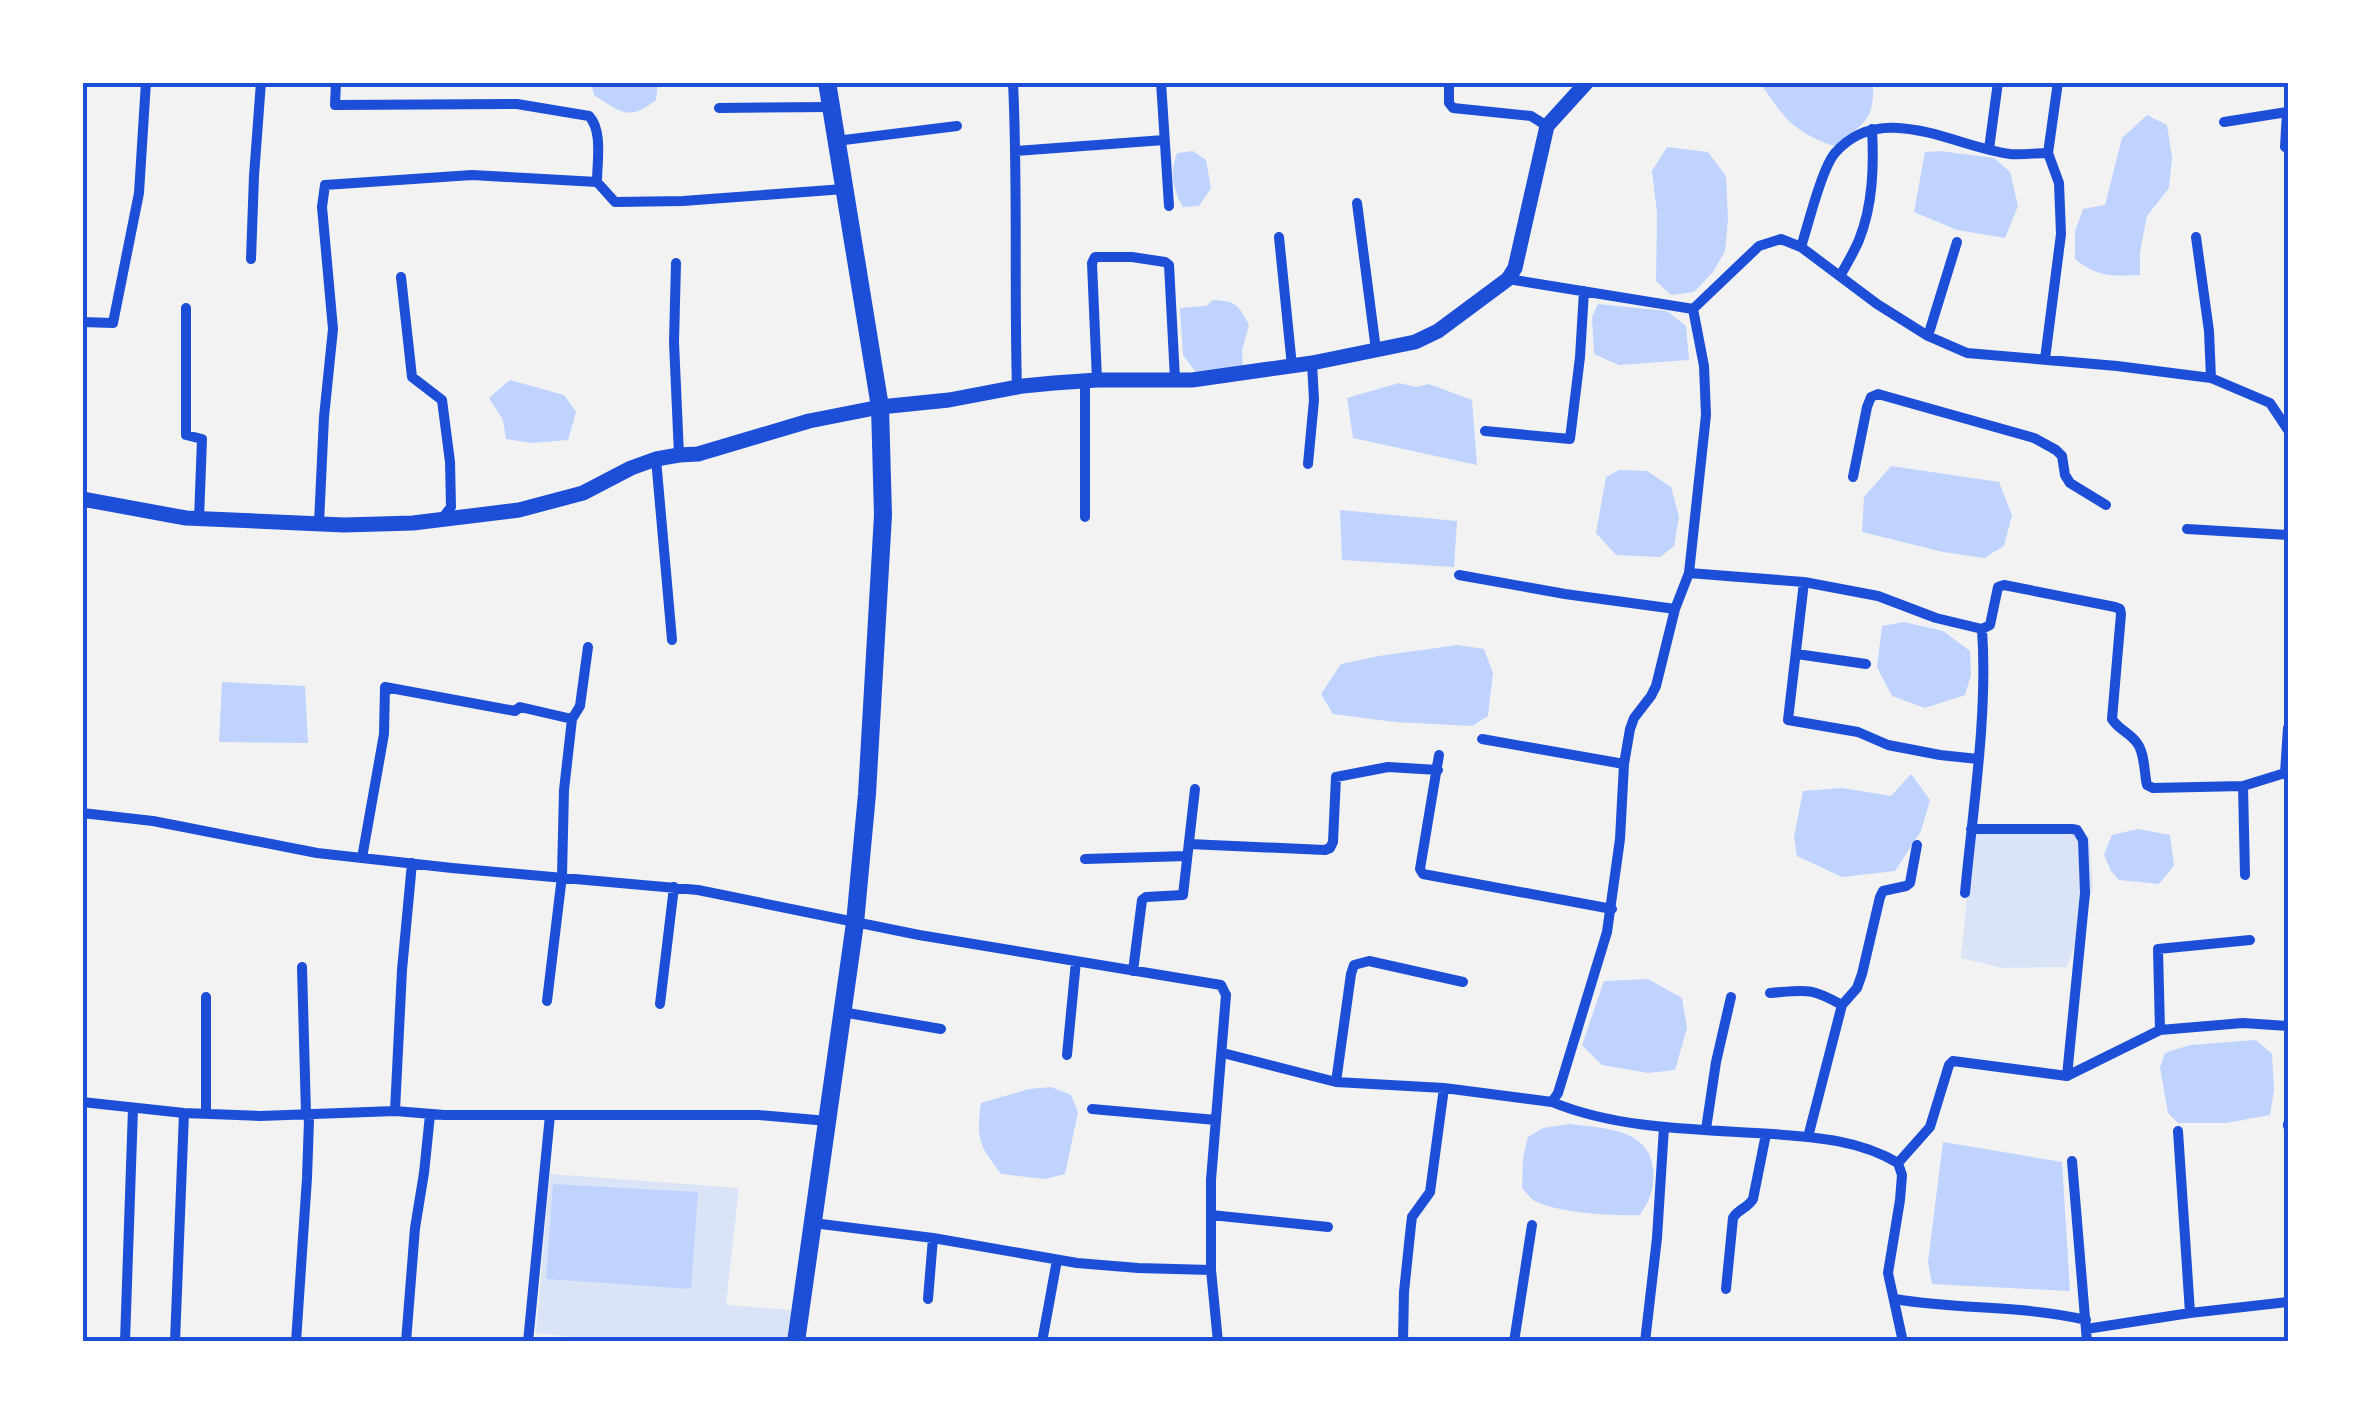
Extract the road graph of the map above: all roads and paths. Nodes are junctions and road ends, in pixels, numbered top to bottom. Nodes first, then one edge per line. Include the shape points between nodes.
1 (146, 82) edge
2 (261, 82) edge
3 (336, 82) edge
4 (827, 82) edge
5 (1013, 82) edge
6 (1160, 82) edge
7 (1449, 82) edge
8 (1587, 82) edge
9 (1998, 82) edge
10 (2058, 82) edge
11 (830, 107) junction
12 (719, 108) dead end
13 (2224, 122) dead end
14 (957, 126) dead end
15 (1547, 126) junction
16 (1872, 129) junction
17 (1164, 140) junction
18 (836, 141) junction
19 (2288, 147) edge
20 (1989, 149) junction
21 (1016, 151) junction
22 (2048, 152) junction
23 (597, 182) junction
24 (844, 189) junction
25 (1357, 203) dead end
26 (1168, 206) dead end
27 (1280, 237) dead end
28 (2196, 238) dead end
29 (1957, 242) dead end
30 (1800, 246) junction
31 (252, 259) dead end
32 (676, 263) dead end
33 (1840, 276) junction
34 (401, 277) dead end
35 (1508, 279) junction
36 (1584, 291) junction
37 (186, 308) dead end
38 (1692, 309) junction
39 (82, 322) edge
40 (1928, 336) junction
41 (1376, 350) junction
42 (2045, 359) junction
43 (1312, 363) junction
44 (1292, 366) junction
45 (2212, 378) junction
46 (1174, 379) junction
47 (1091, 380) junction
48 (1017, 389) junction
49 (880, 407) junction
50 (2288, 430) edge
51 (1485, 431) dead end
52 (679, 454) junction
53 (656, 459) junction
54 (1308, 464) dead end
55 (1853, 477) dead end
56 (82, 499) edge
57 (2106, 506) dead end
58 (1085, 518) dead end
59 (199, 519) junction
60 (440, 520) junction
61 (319, 524) junction
62 (2187, 529) dead end
63 (2288, 535) edge
64 (1689, 573) junction
65 (1458, 575) dead end
66 (1804, 582) junction
67 (1675, 609) junction
68 (1982, 628) junction
69 (672, 640) dead end
70 (588, 647) dead end
71 (1797, 654) junction
72 (1866, 664) dead end
73 (572, 719) junction
74 (2288, 728) edge
75 (1482, 739) dead end
76 (1439, 755) dead end
77 (1978, 760) junction
78 (1624, 764) junction
79 (1438, 770) junction
80 (2287, 775) edge
81 (2244, 786) junction
82 (1195, 788) dead end
83 (83, 813) edge
84 (82, 821) edge
85 (1971, 829) junction
86 (1917, 846) dead end
87 (1188, 850) junction
88 (362, 858) junction
89 (1085, 859) dead end
90 (412, 864) junction
91 (2245, 874) dead end
92 (562, 876) junction
93 (674, 887) junction
94 (1965, 893) dead end
95 (1612, 909) junction
96 (854, 923) junction
97 (2250, 940) dead end
98 (1076, 961) junction
99 (302, 968) dead end
100 (1134, 971) junction
101 (1463, 982) dead end
102 (1770, 993) dead end
103 (206, 997) dead end
104 (1731, 997) dead end
105 (547, 1001) dead end
106 (660, 1004) dead end
107 (1842, 1006) junction
108 (842, 1012) junction
109 (2288, 1026) edge
110 (941, 1028) dead end
111 (2160, 1030) junction
112 (1223, 1053) junction
113 (1067, 1055) dead end
114 (2067, 1076) junction
115 (1336, 1082) junction
116 (1444, 1088) junction
117 (82, 1102) edge
118 (1552, 1102) junction
119 (133, 1108) junction
120 (1092, 1109) dead end
121 (395, 1112) junction
122 (184, 1113) junction
123 (206, 1114) junction
124 (306, 1114) junction
125 (430, 1115) junction
126 (550, 1116) junction
127 (1216, 1120) junction
128 (828, 1121) junction
129 (1664, 1126) junction
130 (1706, 1129) junction
131 (2178, 1132) dead end
132 (1766, 1134) junction
133 (1808, 1137) junction
134 (2072, 1161) dead end
135 (1898, 1163) junction
136 (1211, 1214) junction
137 (814, 1223) junction
138 (1532, 1225) dead end
139 (1328, 1227) dead end
140 (933, 1238) junction
141 (1057, 1260) junction
142 (1211, 1270) junction
143 (1726, 1290) dead end
144 (928, 1298) dead end
145 (1895, 1299) junction
146 (2288, 1302) edge
147 (2190, 1313) junction
148 (2086, 1330) edge
149 (124, 1342) edge
150 (175, 1342) edge
151 (296, 1342) edge
152 (406, 1342) edge
153 (528, 1342) edge
154 (796, 1342) edge
155 (1042, 1342) edge
156 (1218, 1342) edge
157 (1403, 1342) edge
158 (1514, 1342) edge
159 (1645, 1342) edge
160 (1903, 1342) edge

1 - 39 street via 139,193 113,322
2 - 31 street
3 - 23 street via 335,105 517,104 589,116 597,133
4 - 11 main road
5 - 21 street
6 - 17 street
7 - 15 street via 1453,108 1531,116
8 - 15 street
9 - 20 street
10 - 22 street
11 - 12 street
11 - 18 main road
13 - 19 street via 2288,112
14 - 18 street
15 - 35 street
16 - 20 street via 1920,131
16 - 30 street via 1828,165
16 - 33 street via 1874,166 1864,223
17 - 21 street
17 - 26 street
18 - 24 main road
20 - 22 street
21 - 48 street
22 - 42 street via 2059,183 2061,234
23 - 24 street via 615,202
23 - 61 street via 472,174 325,185 333,329
24 - 49 main road
25 - 41 street
27 - 44 street
28 - 45 street
29 - 40 street
30 - 33 street
30 - 38 street via 1781,239 1759,246
32 - 52 street
33 - 40 street
34 - 60 street via 412,377 442,400 451,507
35 - 36 street
35 - 41 street via 1438,331
36 - 38 street
36 - 51 street via 1570,439
37 - 59 street via 186,435 202,439
38 - 64 street via 1706,414
40 - 42 street via 1967,353
41 - 43 street
42 - 45 street
43 - 44 street
43 - 54 street
44 - 46 street
45 - 50 street via 2270,403
46 - 47 street
46 - 47 street via 1169,265 1132,257 1092,263
47 - 48 street
47 - 58 street
48 - 49 street
49 - 52 street
49 - 96 main road via 881,580
52 - 53 street
53 - 60 street via 583,492 519,510
53 - 69 street
55 - 57 street via 1867,407 1878,394 2034,438 2062,456 2070,483
56 - 59 street
59 - 61 street
60 - 61 street
62 - 63 street
64 - 66 street
64 - 67 street
65 - 67 street
66 - 68 street
66 - 71 street
67 - 78 street via 1656,686 1634,718
68 - 77 street
68 - 81 street via 1990,625 2004,585 2120,609 2111,713 2140,747 2147,785
70 - 73 street
71 - 72 street
71 - 77 street via 1788,720
73 - 88 street via 385,687 384,734
73 - 92 street
74 - 80 street
75 - 78 street
76 - 79 street
77 - 85 street
78 - 95 street
79 - 87 street via 1388,767 1336,776 1333,842 1325,850
79 - 95 street via 1423,874
80 - 81 street
81 - 91 street
82 - 87 street
83 - 84 street
83 - 88 street
85 - 94 street
85 - 114 street via 2072,829 2083,840
86 - 107 street via 1910,882 1880,896 1857,988
87 - 89 street
87 - 100 street via 1184,895 1142,900
88 - 90 street
90 - 92 street
90 - 121 street
92 - 93 street
92 - 105 street
93 - 96 street
93 - 106 street
95 - 118 street
96 - 98 street
96 - 108 main road
97 - 111 street via 2158,948
98 - 100 street
98 - 113 street
99 - 124 street
100 - 112 street via 1221,985
101 - 115 street via 1369,961 1354,965
102 - 107 street via 1822,993
103 - 123 street
104 - 130 street
107 - 133 street
108 - 110 street
108 - 128 main road
109 - 111 street
111 - 114 street
112 - 115 street
112 - 127 street
114 - 135 street via 1951,1062 1930,1127
115 - 116 street
116 - 118 street
116 - 157 street via 1430,1192 1412,1217
117 - 119 street
118 - 129 street
119 - 122 street
119 - 149 street
120 - 127 street
121 - 124 street
121 - 125 street
122 - 123 street
122 - 150 street
123 - 124 street
124 - 151 street
125 - 126 street
125 - 152 street
126 - 128 street
126 - 153 street
127 - 136 street
128 - 137 main road
129 - 130 street
129 - 159 street
130 - 132 street
131 - 147 street
132 - 133 street
132 - 143 street via 1753,1199 1733,1218
133 - 135 street
134 - 148 street
135 - 145 street via 1902,1176 1888,1272
136 - 139 street
136 - 142 street
137 - 140 street
137 - 154 main road
138 - 158 street
140 - 141 street
140 - 144 street
141 - 142 street
141 - 155 street
142 - 156 street
145 - 148 street via 2050,1312
145 - 160 street
146 - 147 street
147 - 148 street

